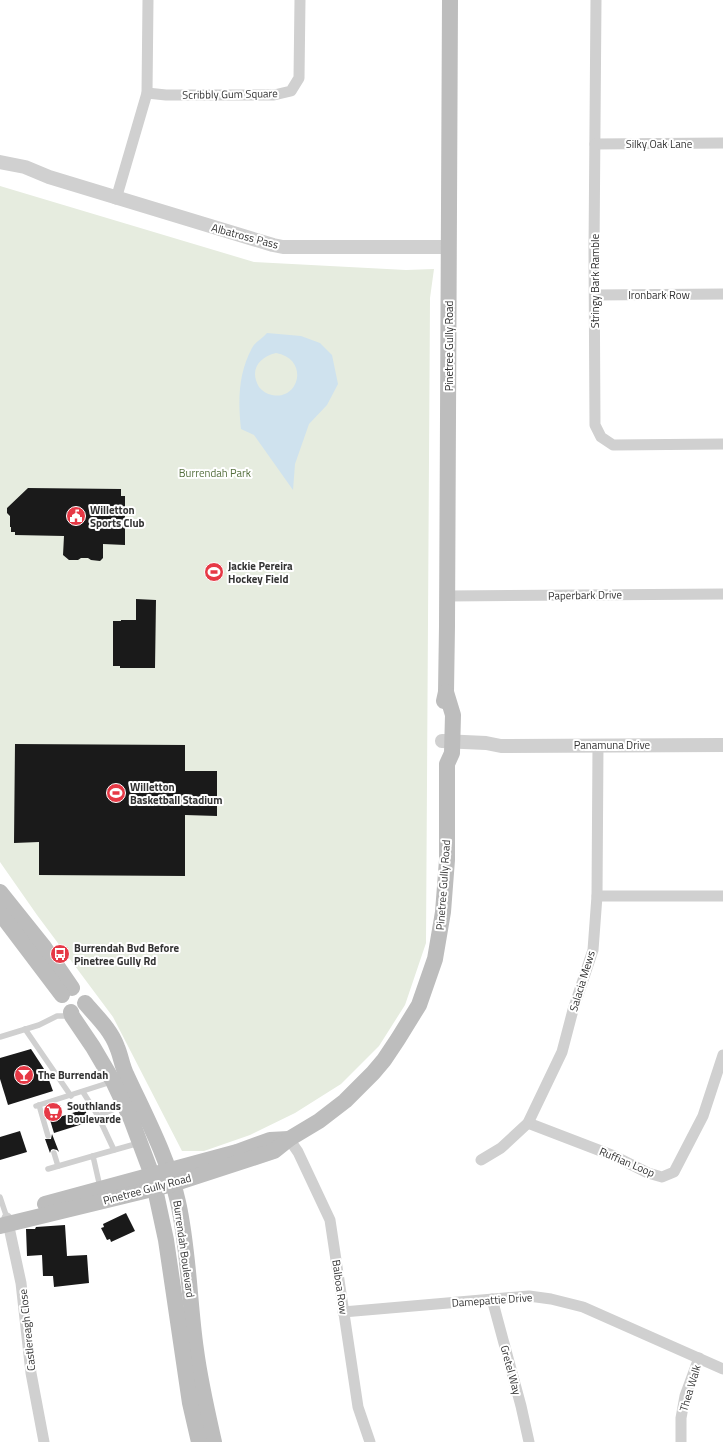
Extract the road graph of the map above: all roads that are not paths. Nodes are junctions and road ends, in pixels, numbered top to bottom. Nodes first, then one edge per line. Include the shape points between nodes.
1 (148, 0) edge
2 (300, 0) edge
3 (450, 0) edge
4 (596, 0) edge
5 (147, 93) junction
6 (723, 143) edge
7 (595, 144) junction
8 (0, 162) edge
9 (0, 171) edge
10 (48, 177) junction
11 (116, 198) junction
12 (449, 247) junction
13 (723, 294) edge
14 (595, 295) junction
15 (723, 444) edge
16 (723, 594) edge
17 (448, 596) junction
18 (723, 744) edge
19 (598, 745) junction
20 (447, 750) junction
21 (0, 892) edge
22 (597, 896) junction
23 (723, 896) edge
24 (0, 913) edge
25 (27, 937) junction
26 (67, 991) junction
27 (85, 1003) junction
28 (71, 1014) junction
29 (25, 1030) junction
30 (0, 1037) edge
31 (723, 1055) edge
32 (114, 1081) junction
33 (83, 1092) junction
34 (71, 1096) junction
35 (124, 1105) junction
36 (98, 1116) junction
37 (528, 1123) junction
38 (48, 1136) dead end
39 (288, 1139) junction
40 (140, 1143) junction
41 (114, 1150) junction
42 (54, 1154) dead end
43 (93, 1156) junction
44 (481, 1160) dead end
45 (58, 1166) junction
46 (48, 1169) dead end
47 (170, 1177) junction
48 (154, 1182) junction
49 (102, 1195) junction
50 (0, 1197) edge
51 (4, 1219) edge
52 (492, 1299) junction
53 (343, 1312) junction
54 (699, 1358) junction
55 (723, 1370) edge
56 (44, 1442) edge
57 (199, 1442) edge
58 (214, 1442) edge
59 (370, 1442) edge
60 (529, 1442) edge
61 (681, 1442) edge

1 - 5 street
2 - 5 street, Scribbly Gum Square via 299,78 291,91 274,96
3 - 12 main road, Pinetree Gully Road
4 - 7 street, Stringy Bark Ramble
5 - 11 street
6 - 7 street, Silky Oak Lane
7 - 14 street, Stringy Bark Ramble
8 - 10 street, Albatross Pass via 25,167
9 - 10 street, Albatross Pass
10 - 11 street, Albatross Pass
11 - 12 street, Albatross Pass via 278,246
12 - 17 main road, Pinetree Gully Road
13 - 14 street, Ironbark Row
14 - 15 street, Stringy Bark Ramble via 595,425 601,437 613,445
16 - 17 street, Paperbark Drive
17 - 20 main road, Pinetree Gully Road via 446,692 453,715
18 - 19 street, Panamuna Drive
19 - 20 street, Panamuna Drive via 501,746 486,743
19 - 22 street, Salacia Mews
20 - 39 main road, Pinetree Gully Road via 443,912 435,960 419,1005 384,1060 345,1101 319,1121
21 - 25 main road
22 - 23 street
22 - 37 street, Salacia Mews via 593,950 562,1052
24 - 25 main road
25 - 26 main road
26 - 27 main road via 80,990 85,997
26 - 28 main road via 61,1002
27 - 28 main road via 80,1010
27 - 47 main road, Burrendah Boulevard via 100,1020 117,1047 126,1074 160,1146
28 - 29 lane via 57,1016
28 - 32 main road, Burrendah Boulevard
29 - 30 lane
29 - 34 lane
31 - 37 street, Ruffian Loop via 703,1116 674,1172 662,1177
32 - 33 lane
32 - 35 main road, Burrendah Boulevard
33 - 34 lane
33 - 36 lane
34 - 38 lane via 37,1106
35 - 36 lane
35 - 40 main road, Burrendah Boulevard
36 - 41 lane
37 - 44 street, Salacia Mews via 501,1148
39 - 47 main road, Pinetree Gully Road via 274,1151
39 - 53 street, Balboa Row via 298,1152 330,1220
40 - 41 lane
40 - 48 main road, Burrendah Boulevard
41 - 43 lane
42 - 45 lane
43 - 45 lane
43 - 49 lane
45 - 46 lane
47 - 48 main road, Pinetree Gully Road
47 - 58 main road, Burrendah Boulevard via 178,1202 184,1237 196,1349
48 - 49 main road, Pinetree Gully Road
48 - 57 main road, Burrendah Boulevard via 166,1240 190,1403
49 - 51 main road, Pinetree Gully Road
50 - 51 lane
51 - 56 street, Castlereagh Close via 21,1283 31,1373
52 - 53 street, Damepattie Drive
52 - 54 street, Damepattie Drive via 529,1296 583,1307
52 - 60 street, Gretel Way
53 - 59 street, Balboa Row via 358,1407
54 - 55 street, Damepattie Drive
54 - 61 street, Thea Walk via 685,1396 681,1418

